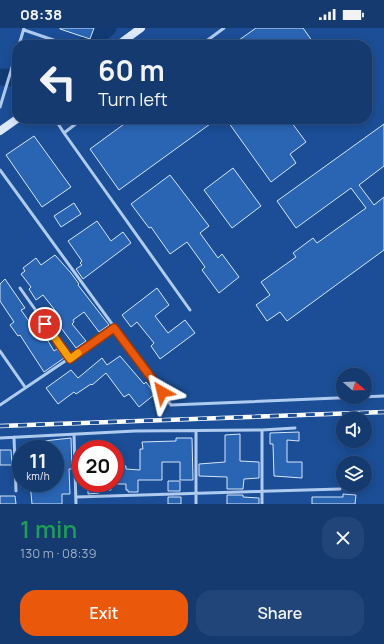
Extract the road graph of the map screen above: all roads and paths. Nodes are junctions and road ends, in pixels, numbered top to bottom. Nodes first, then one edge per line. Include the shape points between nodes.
1 (140, 28) edge
2 (224, 28) edge
3 (24, 29) edge
4 (21, 40) edge
5 (56, 40) edge
6 (124, 40) edge
7 (208, 40) edge
8 (12, 67) edge
9 (0, 90) edge
10 (4, 92) junction
11 (0, 107) edge
12 (12, 122) edge
13 (58, 124) edge
14 (76, 124) edge
15 (1, 128) edge
16 (64, 133) junction
17 (0, 170) edge
18 (20, 288) dead end
19 (190, 310) dead end
20 (114, 328) junction
21 (0, 351) edge
22 (70, 359) junction
23 (25, 387) junction
24 (384, 396) edge
25 (0, 406) edge
26 (294, 428) dead end
27 (262, 430) junction
28 (196, 431) junction
29 (74, 435) junction
30 (14, 437) junction
31 (0, 438) edge
32 (14, 440) edge
33 (336, 489) edge
34 (262, 492) junction
35 (196, 493) junction
36 (76, 497) junction
37 (76, 504) edge
38 (196, 504) edge
39 (262, 504) edge

1 - 6 street
2 - 7 lane
3 - 4 lane
3 - 5 lane
8 - 10 lane
9 - 10 lane
10 - 11 lane
12 - 15 street
13 - 16 lane
14 - 16 lane
16 - 19 lane
17 - 20 lane
18 - 22 lane
20 - 22 lane
20 - 24 lane via 171,405
21 - 23 lane
22 - 23 lane
23 - 25 lane
26 - 27 lane
27 - 28 lane
27 - 34 lane
28 - 29 lane
28 - 35 lane
29 - 30 lane
29 - 36 lane
30 - 31 lane
30 - 32 lane
33 - 34 lane
34 - 35 lane
34 - 39 lane
35 - 36 lane
35 - 38 lane
36 - 37 lane

